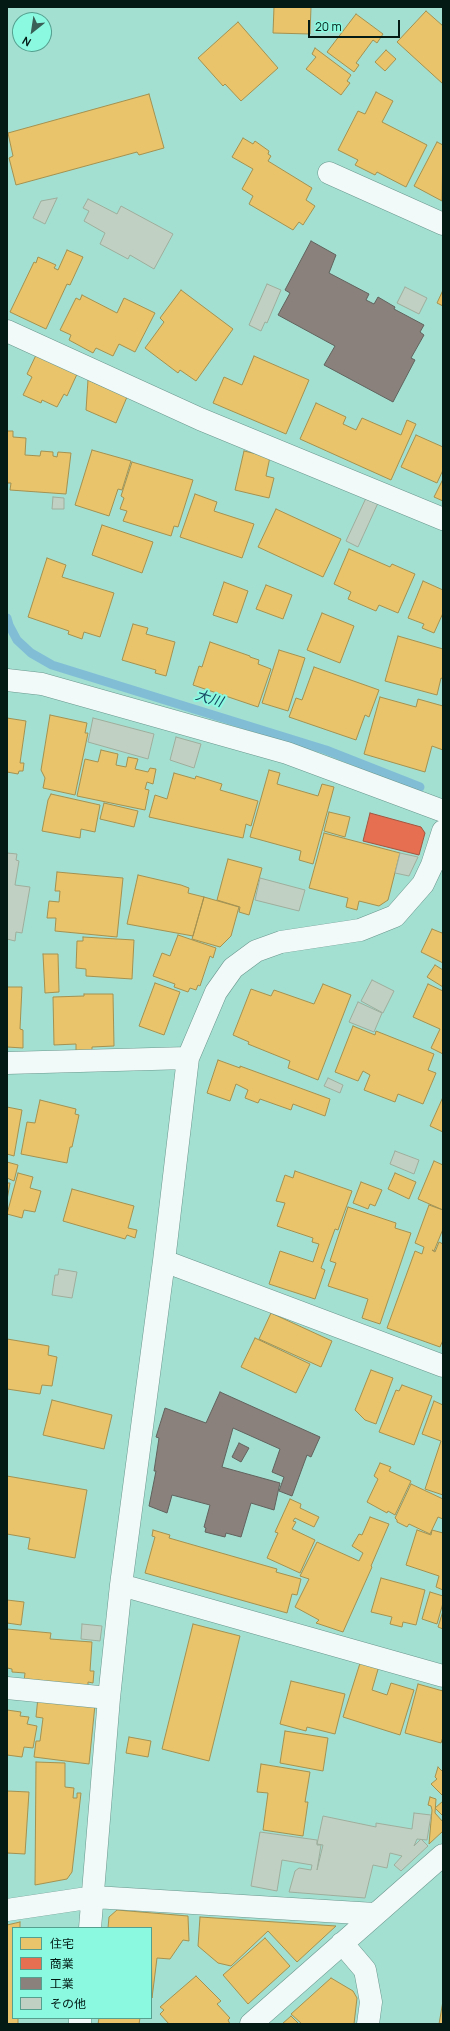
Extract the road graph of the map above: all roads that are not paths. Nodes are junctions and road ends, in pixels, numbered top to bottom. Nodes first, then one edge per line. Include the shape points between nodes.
1 (329, 173) dead end
2 (443, 224) edge
3 (7, 331) edge
4 (443, 520) edge
5 (7, 680) edge
6 (443, 810) edge
7 (443, 831) edge
8 (188, 1058) junction
9 (7, 1063) edge
10 (164, 1261) junction
11 (443, 1366) edge
12 (121, 1585) junction
13 (443, 1676) edge
14 (7, 1688) edge
15 (109, 1698) junction
16 (443, 1856) edge
17 (434, 1875) edge
18 (94, 1897) junction
19 (7, 1910) edge
20 (375, 1914) junction
21 (90, 1927) edge
22 (342, 1943) junction
23 (251, 2024) edge
24 (368, 2024) edge

1 - 2 street
3 - 4 street via 200,419
5 - 6 street via 42,684 287,753
7 - 8 street via 423,884 395,916 360,930 281,942 256,951 233,968 216,992
8 - 9 street
8 - 10 street
10 - 11 street
10 - 12 street
12 - 13 street
12 - 15 street
14 - 15 street
15 - 18 street
16 - 17 street
17 - 20 street
18 - 19 street
18 - 20 street
18 - 21 street
20 - 22 street
22 - 23 street
22 - 24 street via 365,1970 371,2002

